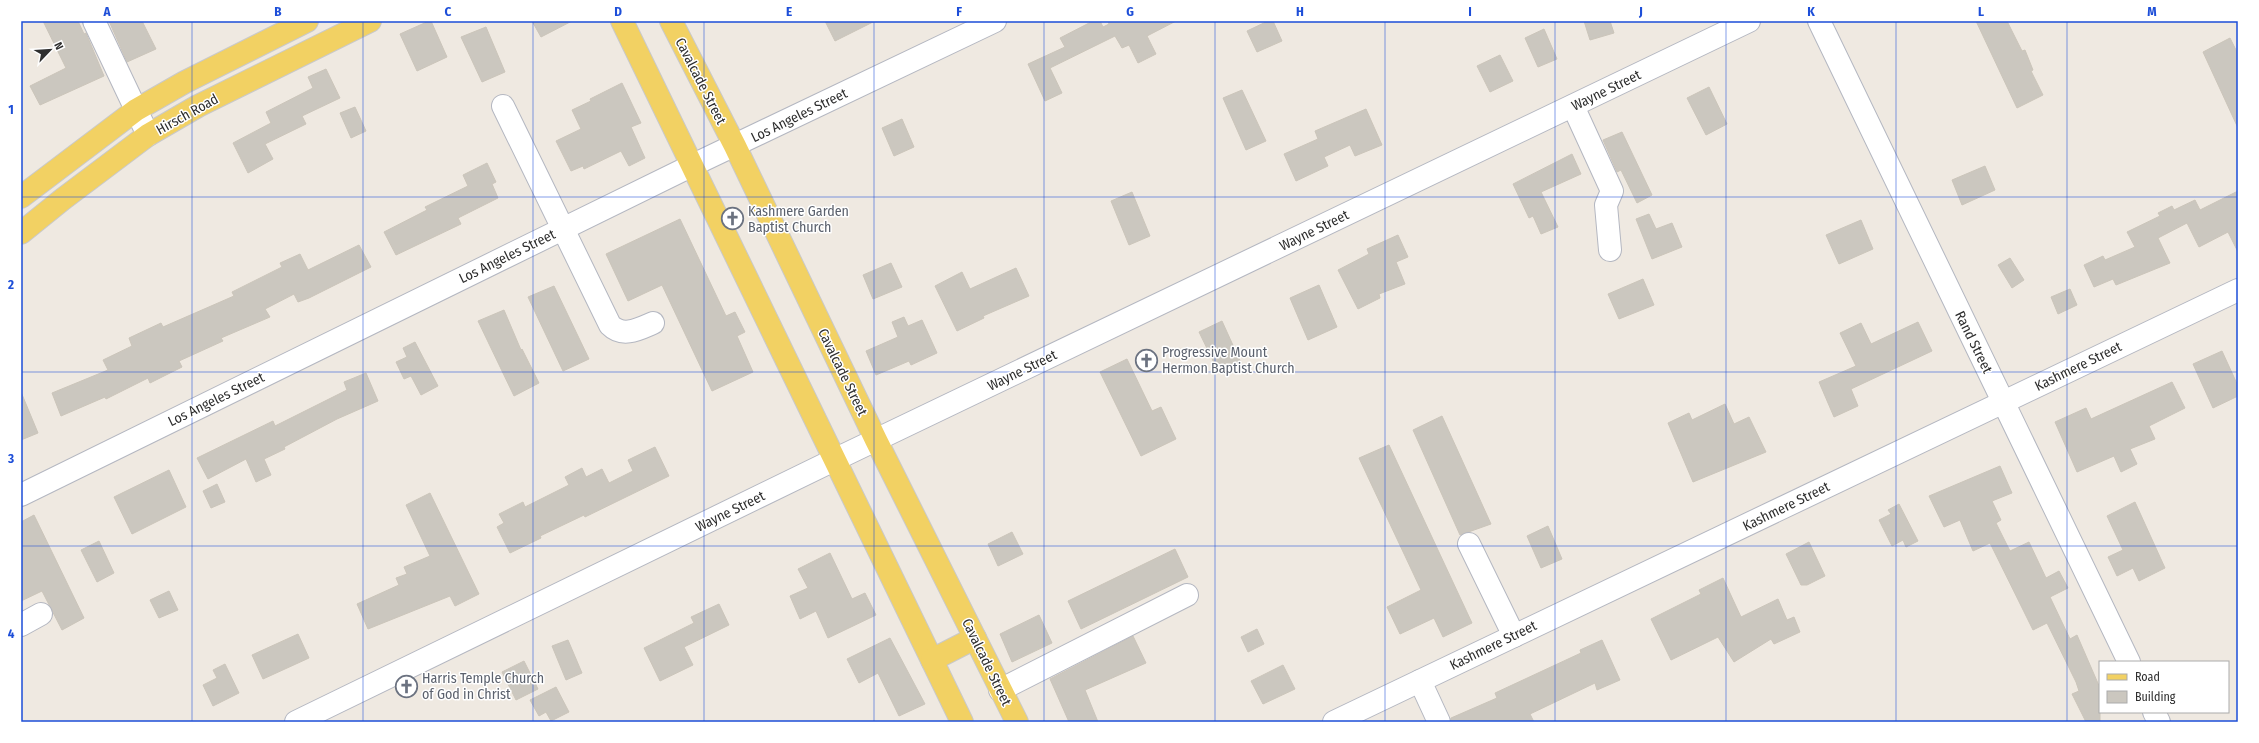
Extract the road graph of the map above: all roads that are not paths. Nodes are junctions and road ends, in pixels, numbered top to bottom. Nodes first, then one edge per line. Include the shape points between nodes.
1 (94, 21) edge
2 (307, 21) edge
3 (370, 21) edge
4 (622, 21) edge
5 (671, 21) edge
6 (995, 21) edge
7 (1749, 21) edge
8 (1819, 21) edge
9 (503, 106) dead end
10 (1574, 106) junction
11 (136, 110) junction
12 (148, 135) junction
13 (734, 146) junction
14 (693, 165) junction
15 (21, 197) edge
16 (562, 229) junction
17 (21, 233) edge
18 (1610, 250) dead end
19 (2238, 290) edge
20 (653, 323) dead end
21 (2004, 402) junction
22 (876, 440) junction
23 (834, 460) junction
24 (21, 495) edge
25 (1469, 544) dead end
26 (1186, 595) dead end
27 (41, 614) dead end
28 (21, 625) edge
29 (1514, 636) junction
30 (975, 638) junction
31 (932, 660) junction
32 (2130, 661) edge
33 (1420, 681) junction
34 (1000, 690) junction
35 (296, 722) edge
36 (962, 722) edge
37 (1016, 722) edge
38 (1334, 722) edge
39 (1439, 722) edge

1 - 11 street
2 - 11 main road, Hirsch Road via 184,82
3 - 12 main road, Hirsch Road via 198,106
4 - 14 main road
5 - 13 main road, Cavalcade Street
6 - 13 street, Los Angeles Street
7 - 10 street, Wayne Street
8 - 21 street, Rand Street
9 - 16 street
10 - 18 street via 1612,191 1606,205
10 - 22 street, Wayne Street
11 - 12 street
11 - 15 main road, Hirsch Road
12 - 17 main road, Hirsch Road
13 - 14 street, Los Angeles Street
13 - 22 main road, Cavalcade Street
14 - 16 street, Los Angeles Street
14 - 23 main road
16 - 20 street via 610,325 624,332 638,330
16 - 24 street, Los Angeles Street
19 - 21 street, Kashmere Street
21 - 29 street, Kashmere Street
21 - 32 street, Rand Street
22 - 23 street, Wayne Street
22 - 30 main road, Cavalcade Street
23 - 31 main road
23 - 35 street, Wayne Street
25 - 29 street
26 - 34 street
27 - 28 street
29 - 33 street, Kashmere Street
30 - 31 main road
30 - 34 main road, Cavalcade Street
31 - 36 main road
33 - 38 street, Kashmere Street
33 - 39 street
34 - 37 main road, Cavalcade Street

